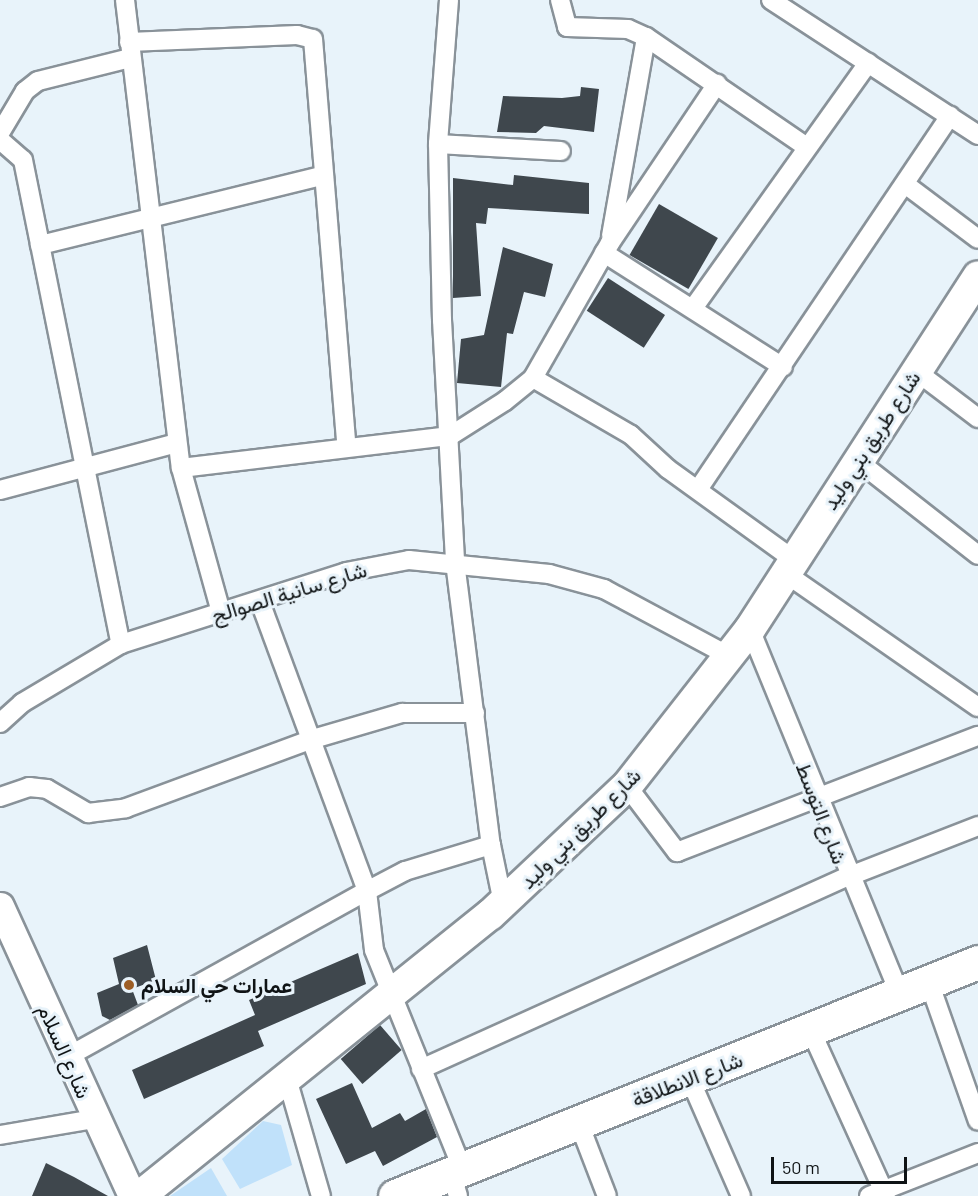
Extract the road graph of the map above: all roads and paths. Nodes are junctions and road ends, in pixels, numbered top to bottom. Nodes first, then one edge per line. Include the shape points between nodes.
1 (125, 0) edge
2 (449, 0) edge
3 (560, 0) edge
4 (771, 0) edge
5 (646, 37) junction
6 (129, 50) junction
7 (868, 63) junction
8 (717, 84) junction
9 (950, 116) junction
10 (0, 133) edge
11 (978, 135) edge
12 (0, 140) edge
13 (438, 144) junction
14 (805, 146) junction
15 (561, 152) dead end
16 (324, 175) junction
17 (905, 184) junction
18 (148, 216) junction
19 (978, 239) edge
20 (40, 245) junction
21 (607, 248) junction
22 (978, 276) edge
23 (694, 308) junction
24 (783, 367) junction
25 (916, 371) junction
26 (533, 378) junction
27 (978, 418) edge
28 (450, 436) junction
29 (177, 443) junction
30 (346, 444) junction
31 (858, 461) junction
32 (82, 466) junction
33 (181, 468) junction
34 (699, 488) junction
35 (0, 490) edge
36 (978, 555) edge
37 (455, 562) junction
38 (789, 566) junction
39 (261, 602) junction
40 (221, 612) junction
41 (750, 629) junction
42 (121, 644) junction
43 (729, 656) junction
44 (978, 706) edge
45 (475, 713) junction
46 (0, 723) edge
47 (978, 736) edge
48 (313, 739) junction
49 (627, 786) junction
50 (0, 797) edge
51 (816, 798) junction
52 (978, 826) edge
53 (491, 845) junction
54 (847, 876) junction
55 (367, 891) junction
56 (503, 903) junction
57 (0, 906) edge
58 (978, 962) edge
59 (914, 988) junction
60 (391, 998) junction
61 (811, 1031) junction
62 (67, 1057) junction
63 (421, 1069) junction
64 (285, 1075) junction
65 (689, 1077) junction
66 (95, 1119) junction
67 (578, 1121) junction
68 (978, 1121) edge
69 (0, 1135) edge
70 (978, 1153) edge
71 (457, 1179) edge
72 (880, 1194) edge
73 (132, 1196) edge
74 (140, 1196) edge
75 (321, 1196) edge
76 (395, 1196) edge
77 (607, 1196) edge
78 (741, 1196) edge

1 - 6 street
2 - 13 street
3 - 5 street via 567,27 628,29
4 - 7 street
5 - 8 street
5 - 21 street
6 - 10 street via 38,81 25,91
6 - 16 street via 297,34 313,39
6 - 18 street
7 - 9 street
7 - 14 street
8 - 14 street
8 - 21 street
9 - 11 street
9 - 17 street
12 - 20 street via 23,160
13 - 15 street
13 - 28 street
14 - 23 street
16 - 18 street
16 - 30 street
17 - 19 street
17 - 24 street
18 - 20 street
18 - 29 street
20 - 32 street
21 - 23 street
21 - 26 street
22 - 25 main road, شارع طريق بني وليد
23 - 24 street
24 - 34 street
25 - 27 street
25 - 31 main road, شارع طريق بني وليد
26 - 28 street
26 - 34 street via 591,409
28 - 30 street
28 - 37 street
29 - 32 street
29 - 33 street
30 - 33 street
31 - 36 street
31 - 38 main road, شارع طريق بني وليد
32 - 35 street
32 - 42 street
33 - 40 street
34 - 38 street
37 - 39 street, شارع سانية الصوالح via 409,560 346,572
37 - 43 street, شارع سانية الصوالح via 549,574 604,589
37 - 45 street
38 - 41 main road, شارع طريق بني وليد
38 - 44 street
39 - 40 street, شارع سانية الصوالح
39 - 48 street
40 - 42 street, شارع سانية الصوالح
41 - 43 main road, شارع طريق بني وليد
41 - 51 street, شارع التوسط
42 - 46 street, شارع سانية الصوالح via 32,696
43 - 49 main road, شارع طريق بني وليد
45 - 48 street via 402,713
45 - 53 street
47 - 51 street
48 - 50 street via 126,808 88,813 47,789 29,787
48 - 55 street
49 - 51 street via 669,849 677,852
49 - 56 main road, شارع طريق بني وليد
51 - 54 street, شارع التوسط
52 - 54 street
53 - 55 street via 405,871
53 - 56 street
54 - 59 street, شارع التوسط
54 - 63 street
55 - 60 street via 374,950
55 - 62 street
56 - 60 main road, شارع طريق بني وليد
57 - 62 street, شارع السلام
58 - 59 highway, شارع الانطلاقة
59 - 61 highway, شارع الانطلاقة
59 - 68 street, شارع التوسط
60 - 63 street
60 - 64 main road, شارع طريق بني وليد
61 - 65 highway, شارع الانطلاقة
61 - 72 street
62 - 66 street, شارع السلام
63 - 71 street
64 - 74 main road, شارع طريق بني وليد
64 - 75 street
65 - 67 highway, شارع الانطلاقة
65 - 78 street
66 - 69 street
66 - 73 street, شارع السلام
67 - 71 highway, شارع الانطلاقة
67 - 77 street
70 - 72 street
71 - 76 highway, شارع الانطلاقة

